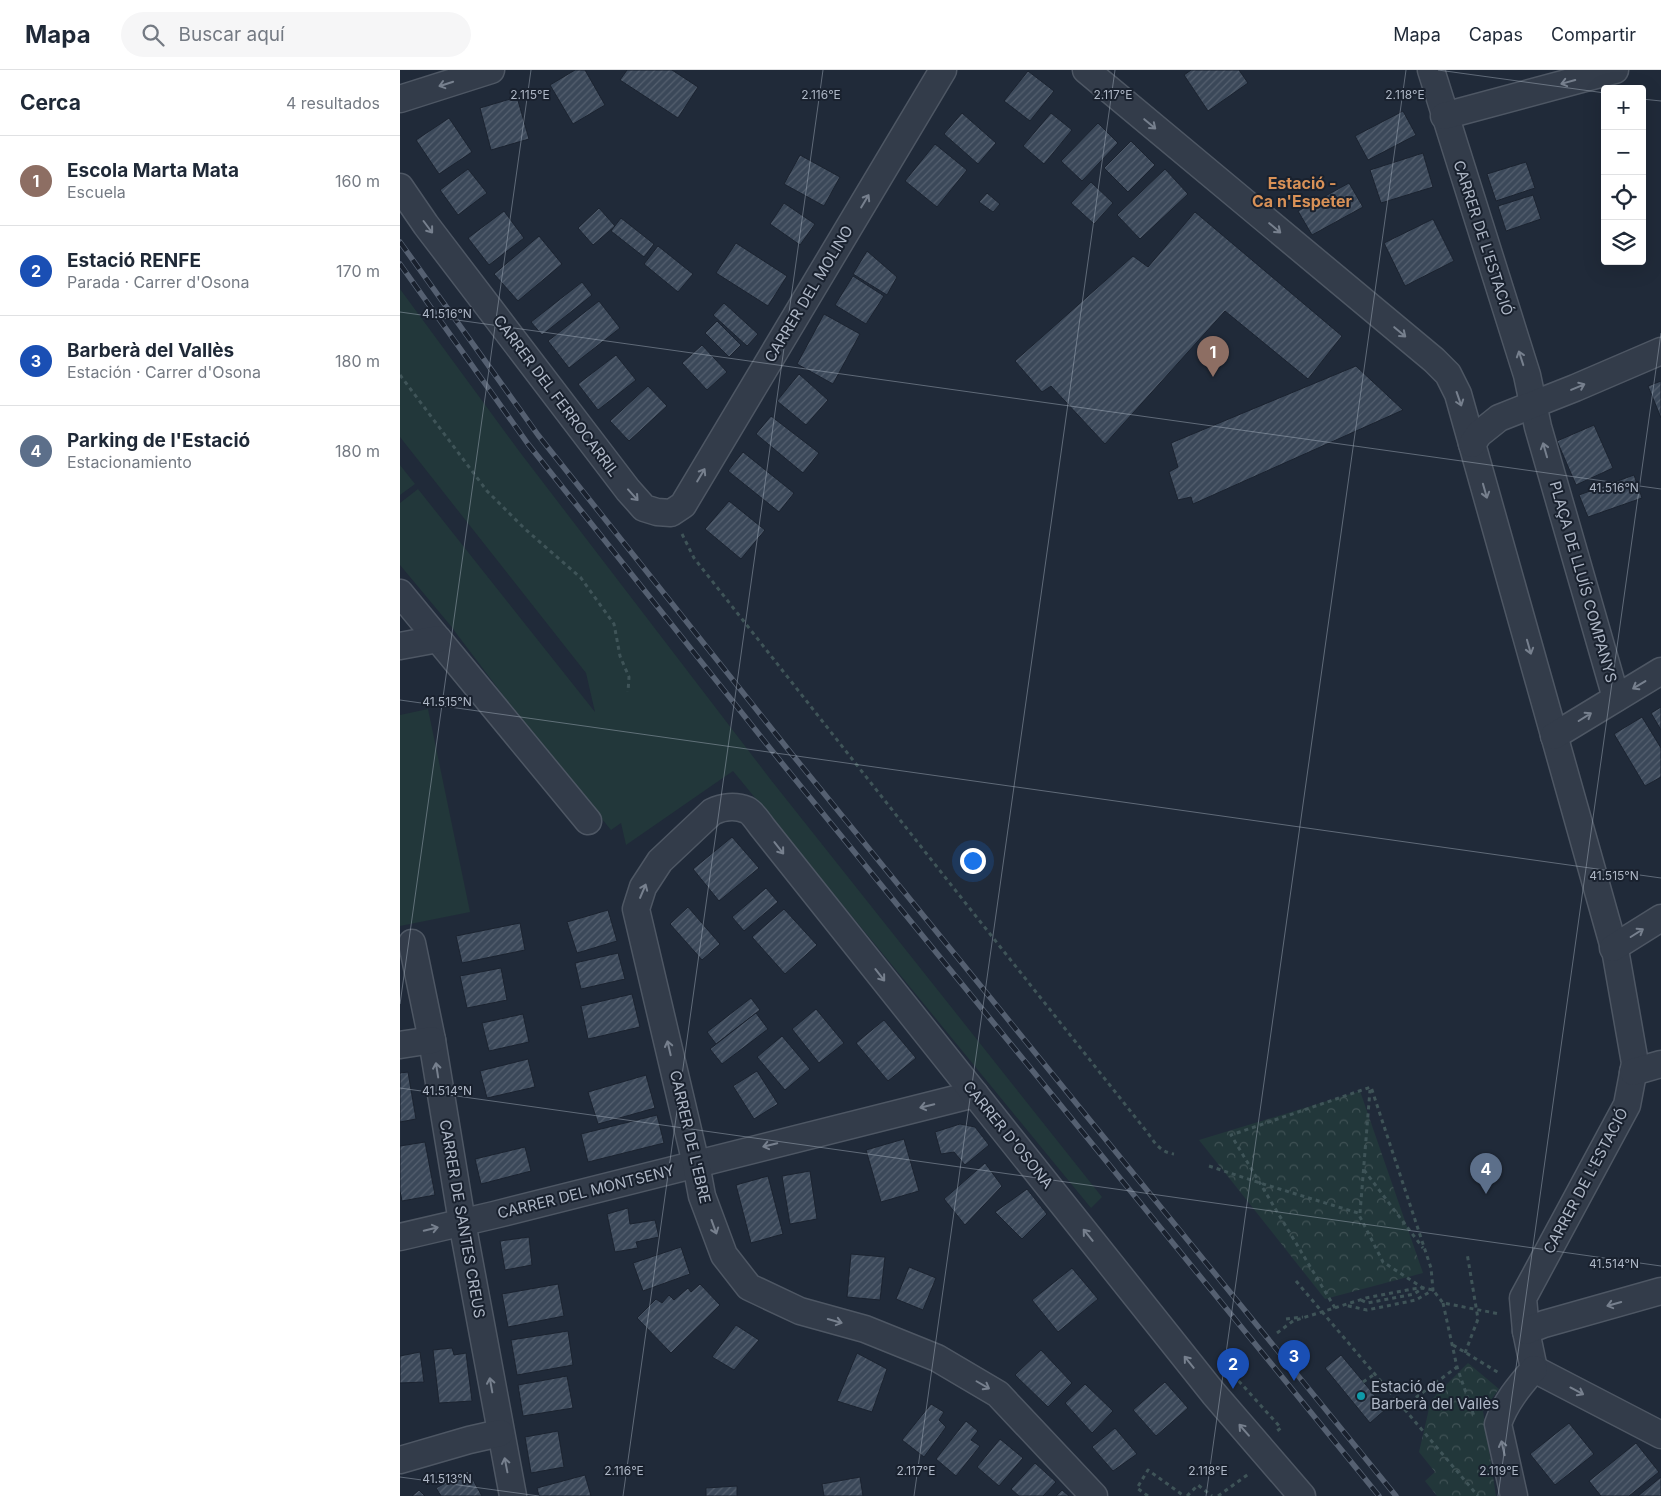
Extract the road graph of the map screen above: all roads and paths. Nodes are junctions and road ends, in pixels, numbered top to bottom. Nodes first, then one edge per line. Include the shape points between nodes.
1 (491, 70) edge
2 (943, 70) edge
3 (1086, 70) edge
4 (1431, 70) edge
5 (1615, 70) edge
6 (400, 99) edge
7 (1444, 116) junction
8 (400, 188) edge
9 (1661, 351) edge
10 (400, 375) edge
11 (1533, 406) junction
12 (1472, 444) junction
13 (671, 513) junction
14 (400, 594) edge
15 (438, 639) junction
16 (400, 646) edge
17 (1661, 671) edge
18 (628, 692) dead end
19 (1616, 698) junction
20 (1554, 736) junction
21 (748, 810) joint
22 (588, 821) dead end
23 (1661, 918) edge
24 (412, 943) dead end
25 (1613, 948) junction
26 (432, 1040) junction
27 (400, 1045) edge
28 (1661, 1064) edge
29 (1633, 1072) junction
30 (1371, 1087) junction
31 (975, 1094) junction
32 (1174, 1154) dead end
33 (696, 1164) junction
34 (1208, 1166) dead end
35 (1363, 1169) junction
36 (1260, 1183) junction
37 (1360, 1215) junction
38 (462, 1222) junction
39 (400, 1237) edge
40 (1426, 1252) junction
41 (1467, 1253) dead end
42 (1296, 1281) dead end
43 (1423, 1288) junction
44 (1433, 1290) junction
45 (1661, 1290) edge
46 (1443, 1303) junction
47 (1344, 1305) junction
48 (1335, 1308) junction
49 (1476, 1310) junction
50 (1322, 1312) junction
51 (1504, 1315) dead end
52 (1311, 1316) junction
53 (1286, 1318) dead end
54 (1526, 1331) junction
55 (1277, 1333) dead end
56 (1452, 1345) junction
57 (1465, 1353) junction
58 (1457, 1367) junction
59 (1534, 1369) junction
60 (1229, 1370) dead end
61 (1374, 1374) junction
62 (1502, 1375) dead end
63 (1363, 1382) dead end
64 (1403, 1407) junction
65 (1474, 1417) dead end
66 (500, 1433) junction
67 (1661, 1435) edge
68 (1265, 1455) junction
69 (400, 1460) edge
70 (513, 1496) edge
71 (1094, 1496) edge
72 (1148, 1496) edge
73 (1186, 1496) edge
74 (1212, 1496) edge
75 (1218, 1496) edge
76 (1302, 1496) edge
77 (1478, 1496) edge
78 (1514, 1496) edge

1 -> 6 street
13 -> 2 street, CARRER DEL MOLINO via 683,505
3 -> 12 street via 1434,360 1448,374 1458,394
4 - 7 street, CARRER DE L'ESTACIÓ
5 -> 7 street
11 -> 7 street, CARRER DE L'ESTACIÓ
8 -> 13 street, CARRER DEL FERROCARRIL via 628,490 644,508
11 -> 9 street
10 - 18 path via 487,491 581,578 614,624 620,656 629,677
11 - 12 street via 1500,418 1479,434
19 -> 11 street, PLAÇA DE LLUÍS COMPANYS
12 -> 20 street
13 - 32 path via 694,558 945,878 1157,1146 1165,1153
14 - 15 street
15 - 16 street
15 - 22 street via 511,716
17 -> 19 street
20 -> 19 street, PLAÇA DE LLUÍS COMPANYS
20 - 25 street, CARRER DE L'ESTACIÓ
21 -> 31 street, CARRER D'OSONA
33 -> 21 street, CARRER DE L'EBRE via 636,909 643,887 660,862 712,812 730,806
25 -> 23 street
24 - 26 street, CARRER DE SANTES CREUS
25 - 29 street, CARRER DE L'ESTACIÓ via 1635,1062
26 - 27 street
38 -> 26 street, CARRER DE SANTES CREUS
28 - 29 street
29 - 54 street, CARRER DE L'ESTACIÓ via 1627,1105 1524,1298
30 - 35 path
30 - 36 path via 1231,1134
30 - 40 path
31 -> 33 street, CARRER DEL MONTSENY
68 -> 31 street, CARRER D'OSONA
33 - 38 street, CARRER DEL MONTSENY
33 -> 71 street, CARRER DE L'EBRE via 702,1196 724,1256 749,1287 800,1311 865,1329 937,1358 998,1394
34 - 36 path
35 - 37 path
35 - 40 path
36 - 37 path
36 - 48 path
37 - 43 path via 1383,1262
39 -> 38 street, CARRER DEL MONTSENY
66 -> 38 street, CARRER DE SANTES CREUS
40 - 44 path
41 - 49 path
42 - 50 path
43 - 44 path
43 - 47 path
44 - 46 path
44 - 47 path via 1416,1300 1367,1310
45 -> 54 street
46 - 49 path
46 - 56 path
47 - 48 path
48 - 50 path
49 - 51 path
49 - 57 path via 1478,1319
50 - 52 path
50 - 61 path
52 - 53 path
52 - 55 path via 1293,1321
54 - 59 street, CARRER DE L'ESTACIÓ
56 - 57 path
56 - 58 path
57 - 62 path
58 - 64 path
58 - 65 path
59 -> 67 street
78 -> 59 street via 1498,1424 1519,1386
60 - 68 path via 1281,1428
61 - 63 path
61 - 64 path
64 - 77 path
66 - 69 street
70 -> 66 street, CARRER DE SANTES CREUS
68 - 75 path
68 - 76 street, CARRER D'OSONA
72 - 73 path via 1137,1488 1148,1470
73 - 74 path via 1198,1485

